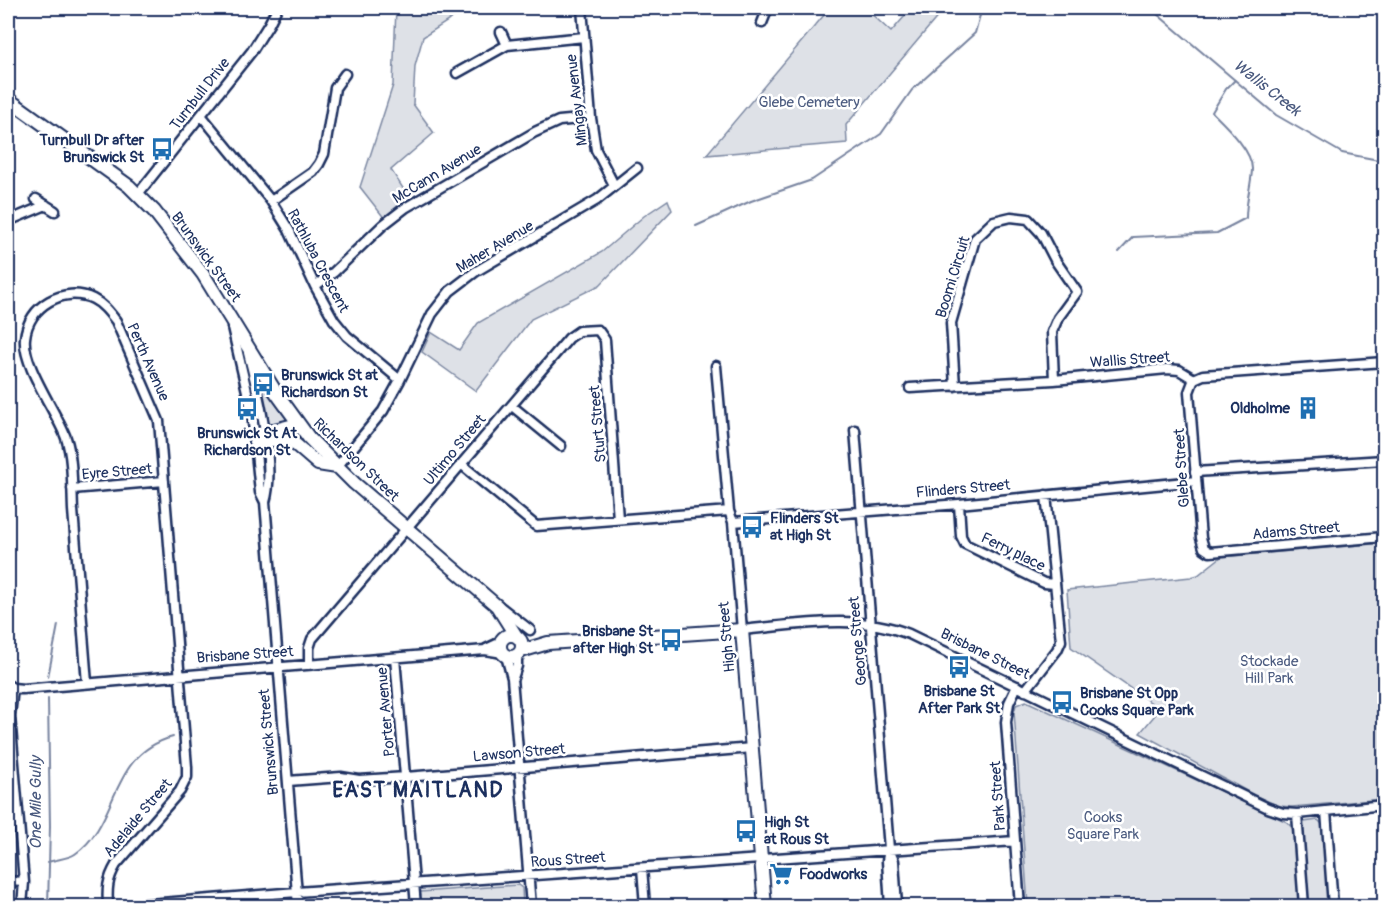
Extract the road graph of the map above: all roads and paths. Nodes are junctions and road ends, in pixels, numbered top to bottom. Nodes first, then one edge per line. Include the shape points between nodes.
1 (277, 8) edge
2 (582, 8) edge
3 (768, 8) edge
4 (762, 23) dead end
5 (501, 32) dead end
6 (584, 37) junction
7 (507, 45) junction
8 (457, 73) dead end
9 (345, 74) dead end
10 (8, 99) edge
11 (201, 115) junction
12 (591, 118) junction
13 (637, 168) dead end
14 (614, 185) junction
15 (138, 194) junction
16 (36, 199) dead end
17 (271, 201) junction
18 (46, 205) junction
19 (55, 211) dead end
20 (8, 221) edge
21 (315, 286) junction
22 (229, 315) junction
23 (598, 330) joint
24 (244, 341) junction
25 (1384, 362) edge
26 (716, 366) dead end
27 (1194, 379) junction
28 (400, 380) junction
29 (1054, 380) junction
30 (955, 386) junction
31 (910, 388) dead end
32 (512, 406) junction
33 (298, 424) junction
34 (855, 430) dead end
35 (260, 437) junction
36 (561, 446) dead end
37 (1384, 459) edge
38 (462, 464) junction
39 (337, 467) junction
40 (1196, 477) junction
41 (164, 481) junction
42 (72, 489) junction
43 (1046, 495) junction
44 (959, 504) junction
45 (729, 511) junction
46 (861, 512) junction
47 (618, 519) junction
48 (733, 522) junction
49 (406, 528) junction
50 (1384, 537) edge
51 (1210, 552) joint
52 (1055, 584) junction
53 (492, 602) junction
54 (870, 623) junction
55 (530, 630) dead end
56 (742, 630) junction
57 (511, 646) junction
58 (395, 658) junction
59 (309, 665) junction
60 (278, 667) junction
61 (179, 675) junction
62 (87, 683) junction
63 (10, 686) edge
64 (1017, 686) junction
65 (1025, 691) junction
66 (752, 748) junction
67 (520, 766) junction
68 (406, 777) junction
69 (288, 781) junction
70 (1384, 805) edge
71 (1326, 811) junction
72 (1297, 814) junction
73 (1015, 842) junction
74 (889, 849) junction
75 (761, 860) junction
76 (642, 868) junction
77 (529, 876) junction
78 (8, 881) edge
79 (24, 882) junction
80 (414, 885) junction
81 (297, 892) junction
82 (203, 903) edge
83 (22, 906) edge
84 (108, 906) edge
85 (124, 906) edge
86 (298, 906) edge
87 (416, 906) edge
88 (531, 906) edge
89 (645, 906) edge
90 (765, 906) edge
91 (890, 906) edge
92 (897, 906) edge
93 (1020, 906) edge
94 (1304, 906) edge
95 (1333, 906) edge

1 - 11 street, Turnbull Drive via 252,51
2 - 6 street, Mingay Avenue
3 - 4 street
5 - 7 street
6 - 7 street
6 - 12 street, Mingay Avenue
7 - 8 street
9 - 17 street via 335,88 319,165
10 - 15 main road, Brunswick Street
11 - 15 street, Turnbull Drive
11 - 17 street, Rathluba Crescent
12 - 14 street, Mingay Avenue via 596,150
12 - 21 street, McCann Avenue via 559,122 535,132 405,208
13 - 14 street, Maher Avenue
14 - 28 street, Maher Avenue via 597,200 450,291 432,314
15 - 22 main road, Brunswick Street via 203,274
16 - 18 street
17 - 21 street, Rathluba Crescent
18 - 19 street
18 - 20 street
21 - 28 street, Rathluba Crescent via 347,336
22 - 24 main road, Richardson Street
22 - 35 street, Brunswick Street
23 - 32 street, Ultimo Street via 579,331 569,338
23 - 47 street, Sturt Street via 605,340
24 - 33 main road, Richardson Street
24 - 35 street, Brunswick Street via 256,384
25 - 27 street via 1203,375
26 - 45 street, High Street
27 - 29 street, Wallis Street via 1179,370 1167,369
27 - 40 street, Glebe Street via 1189,392
28 - 39 street, Maher Avenue via 374,423
29 - 30 street, Wallis Street
29 - 30 street, Boomi Circuit via 1052,332 1077,292 1041,233 1028,219 1011,217 994,221 975,239 951,323
30 - 31 street, Wallis Street
32 - 36 street
32 - 38 street, Ultimo Street
33 - 35 main road
33 - 39 main road, Richardson Street
34 - 46 street, George Street
35 - 39 main road via 288,438 318,464
35 - 60 street, Brunswick Street via 269,489 265,502
37 - 40 street, Flinders Street
38 - 47 street via 536,526
38 - 49 street, Ultimo Street
39 - 49 main road, Richardson Street
40 - 43 street, Flinders Street
40 - 51 street, Glebe Street via 1201,538
41 - 42 street, Eyre Street
41 - 42 street, Perth Avenue via 159,422 116,321 91,298 72,295 57,297 41,306 32,317 25,338 31,366 68,445
41 - 61 street, Perth Avenue
42 - 62 street, Perth Avenue
43 - 44 street, Flinders Street
43 - 52 street
44 - 46 street, Flinders Street
44 - 52 street, Ferry place via 965,544 1044,583
45 - 47 street
45 - 48 street, High Street
46 - 48 street, Flinders Street
46 - 54 street, George Street
48 - 56 street, High Street
49 - 53 main road, Richardson Street
49 - 59 street, Ultimo Street via 312,639
50 - 51 street, Adams Street
52 - 65 street via 1061,641
53 - 55 street, Richardson Street
53 - 57 main road, Richardson Street via 504,619
54 - 56 street, Brisbane Street
54 - 64 street, Brisbane Street via 909,634
54 - 74 street, George Street
56 - 57 main road, Brisbane Street
56 - 66 main road, High Street
57 - 58 street, Brisbane Street
57 - 67 street via 517,666 512,678
58 - 59 street, Brisbane Street
58 - 68 street, Porter Avenue
59 - 60 street, Brisbane Street
60 - 61 street, Brisbane Street
60 - 69 street, Brunswick Street
61 - 62 street, Brisbane Street
61 - 84 street, Adelaide Street via 187,777 180,791 112,871 106,887
62 - 63 street, Brisbane Street via 23,689
63 - 79 street
64 - 65 street, Brisbane Street
64 - 73 street, Park Street via 1006,722
65 - 72 street, Brisbane Street via 1268,808
66 - 67 street, Lawson Street
66 - 75 main road, High Street
67 - 68 street, Lawson Street
67 - 77 street
68 - 69 street, Lawson Street
68 - 80 street, Porter Avenue
69 - 81 street, Brunswick Street
70 - 71 street, Brisbane Street
71 - 72 street, Brisbane Street
71 - 95 street
72 - 94 street
73 - 74 street, Rous Street
73 - 93 street, Park Street
74 - 75 street, Rous Street
74 - 91 street, George Street
74 - 92 street, George Street via 894,861
75 - 76 street, Rous Street
75 - 90 main road, High Street
76 - 77 street, Rous Street
76 - 89 street
77 - 80 street, Rous Street
77 - 88 street
78 - 79 street
79 - 83 street
80 - 81 street, Rous Street
80 - 87 street, Porter Avenue
81 - 82 street, Rous Street
81 - 86 street, Brunswick Street
82 - 85 street, Rous Street

